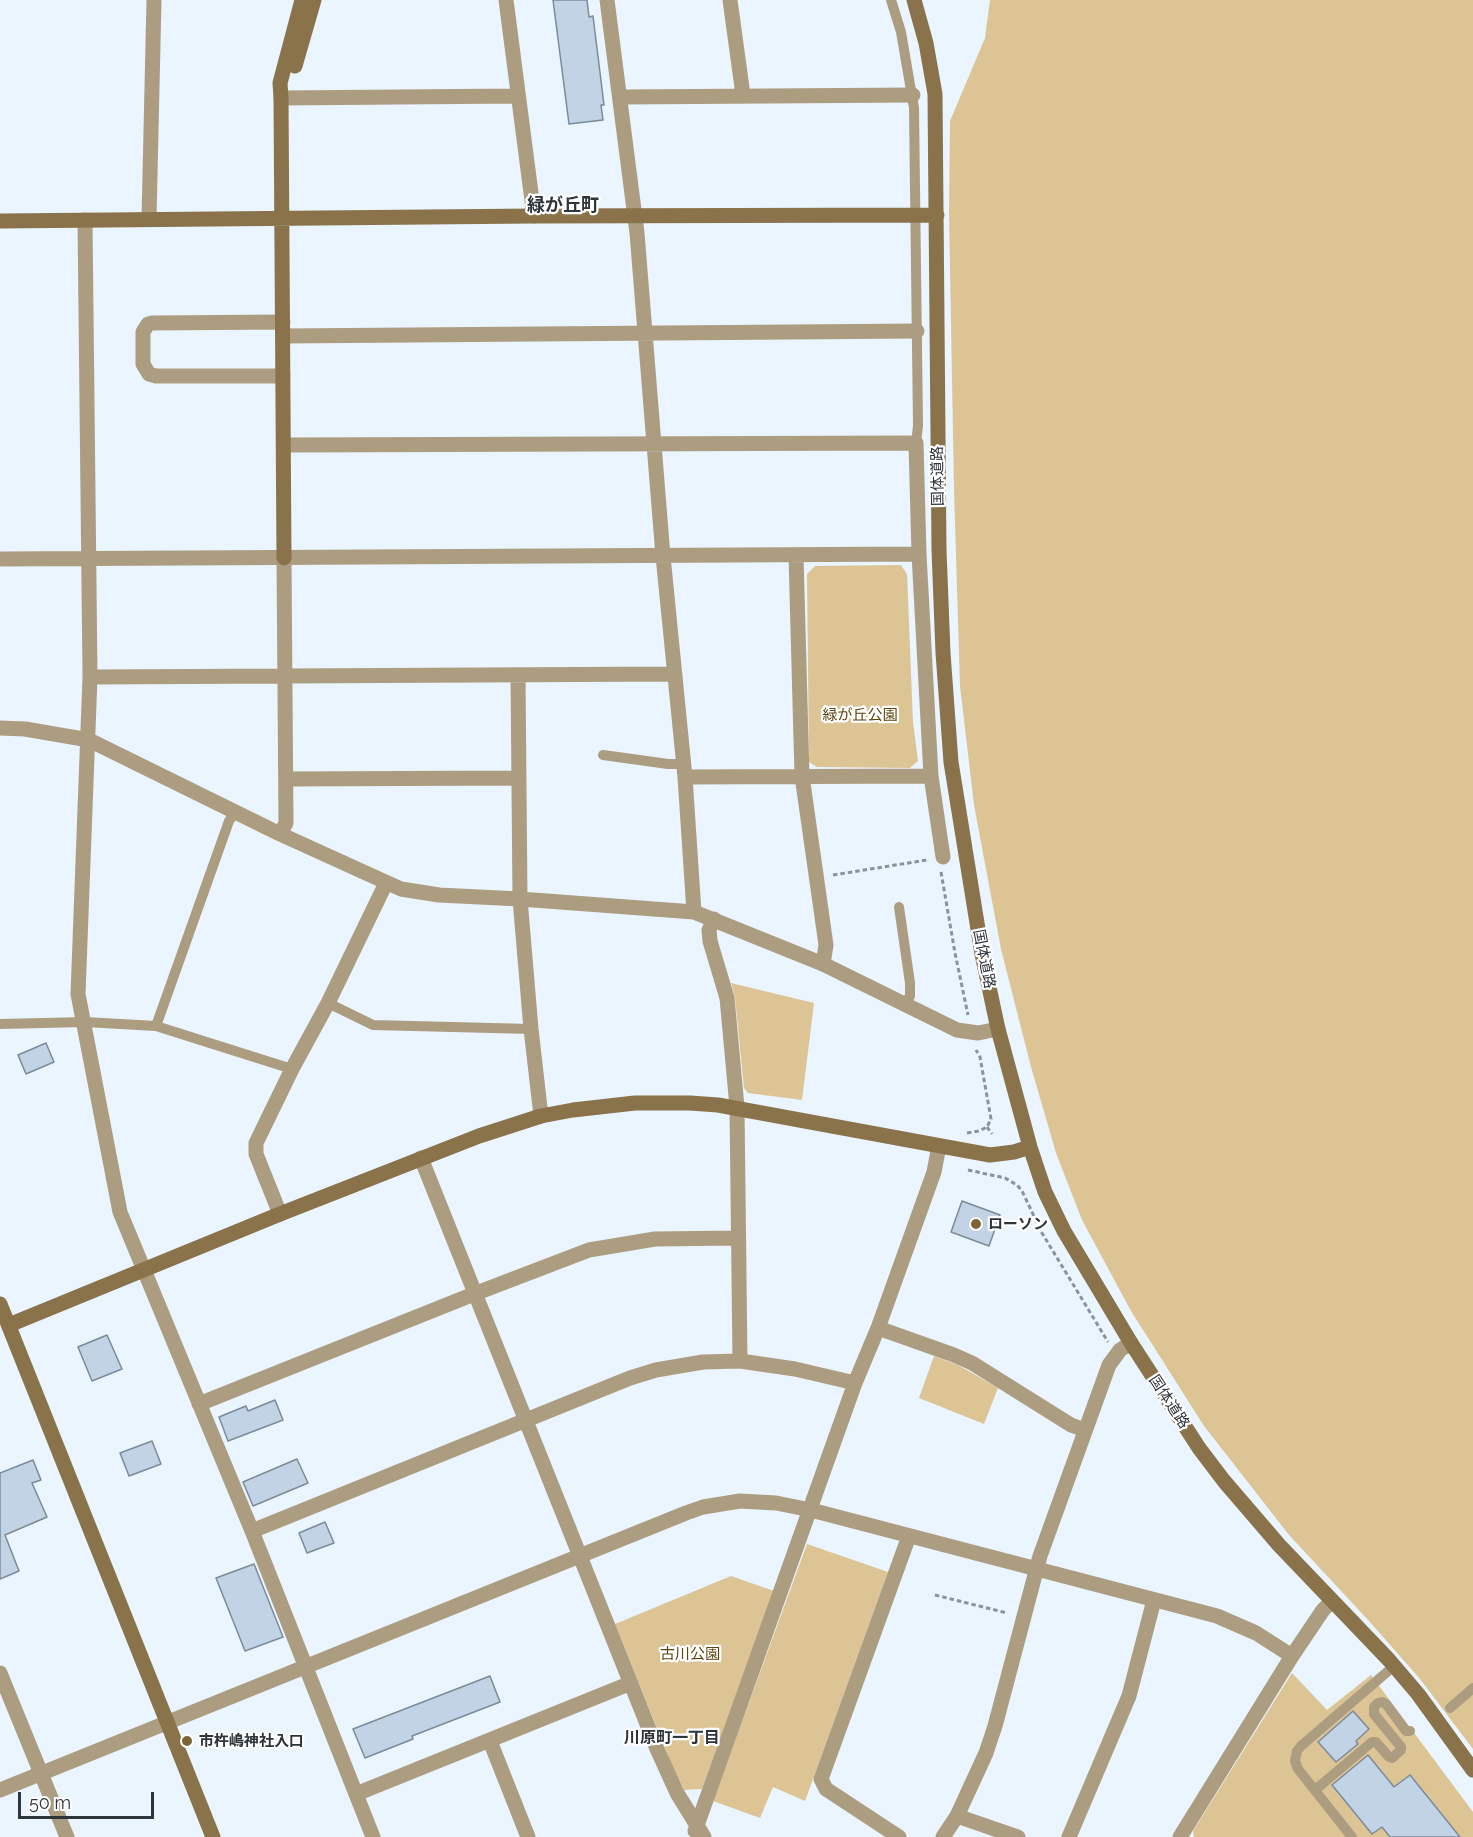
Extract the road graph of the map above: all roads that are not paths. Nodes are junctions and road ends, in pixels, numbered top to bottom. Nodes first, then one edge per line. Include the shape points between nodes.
1 (154, 0) edge
2 (302, 0) edge
3 (314, 0) edge
4 (506, 0) edge
5 (607, 0) edge
6 (730, 0) edge
7 (891, 0) edge
8 (914, 0) edge
9 (934, 94) junction
10 (743, 95) junction
11 (913, 95) junction
12 (518, 96) junction
13 (621, 97) junction
14 (281, 98) junction
15 (937, 215) junction
16 (534, 216) junction
17 (635, 216) junction
18 (916, 216) junction
19 (149, 219) junction
20 (282, 219) junction
21 (85, 220) junction
22 (0, 221) edge
23 (283, 329) junction
24 (917, 331) junction
25 (645, 334) junction
26 (283, 376) junction
27 (916, 443) junction
28 (655, 444) junction
29 (285, 445) junction
30 (919, 554) junction
31 (796, 555) junction
32 (663, 556) junction
33 (284, 558) junction
34 (0, 559) edge
35 (88, 559) junction
36 (675, 674) junction
37 (518, 675) junction
38 (285, 676) junction
39 (90, 677) junction
40 (0, 728) edge
41 (89, 740) junction
42 (603, 755) dead end
43 (685, 771) junction
44 (802, 776) junction
45 (931, 776) junction
46 (518, 778) junction
47 (287, 779) junction
48 (235, 812) junction
49 (280, 834) junction
50 (941, 858) road end
51 (386, 883) junction
52 (520, 899) junction
53 (899, 906) dead end
54 (694, 912) junction
55 (714, 919) junction
56 (823, 964) junction
57 (328, 1003) junction
58 (905, 1004) junction
59 (85, 1022) junction
60 (0, 1024) edge
61 (156, 1026) junction
62 (531, 1029) junction
63 (998, 1029) junction
64 (292, 1069) junction
65 (737, 1107) junction
66 (541, 1116) junction
67 (939, 1146) junction
68 (1030, 1147) junction
69 (421, 1158) junction
70 (280, 1214) junction
71 (738, 1238) junction
72 (144, 1270) junction
73 (474, 1293) junction
74 (0, 1304) edge
75 (4, 1327) edge
76 (878, 1328) junction
77 (1131, 1343) junction
78 (740, 1361) junction
79 (855, 1383) junction
80 (199, 1404) junction
81 (525, 1421) junction
82 (1085, 1430) junction
83 (811, 1510) junction
84 (252, 1532) junction
85 (909, 1536) junction
86 (579, 1555) junction
87 (1036, 1570) junction
88 (1154, 1600) junction
89 (1332, 1601) junction
90 (1292, 1656) junction
91 (1394, 1666) junction
92 (304, 1667) junction
93 (0, 1673) edge
94 (631, 1683) junction
95 (1473, 1688) edge
96 (1450, 1708) dead end
97 (166, 1723) junction
98 (1410, 1731) dead end
99 (490, 1741) junction
100 (1473, 1770) edge
101 (41, 1774) junction
102 (0, 1790) edge
103 (1315, 1790) junction
104 (356, 1794) junction
105 (957, 1816) junction
106 (698, 1834) edge
107 (67, 1837) edge
108 (213, 1837) edge
109 (373, 1837) edge
110 (528, 1837) edge
111 (899, 1837) edge
112 (943, 1837) edge
113 (1018, 1837) edge
114 (1069, 1837) edge
115 (1180, 1837) edge
116 (1352, 1837) edge

1 - 19 street
2 - 14 street via 280,83
3 - 14 street via 289,87
4 - 12 street
5 - 13 street
6 - 10 street
7 - 11 lane
8 - 9 street, 国体道路
9 - 11 lane
9 - 15 street, 国体道路
10 - 11 street
10 - 13 street
11 - 18 lane
12 - 14 street
12 - 16 street
13 - 17 street
14 - 20 street
15 - 18 street
15 - 63 street, 国体道路 via 939,550 951,762 971,893
16 - 17 street
16 - 20 street
17 - 18 street
17 - 25 street
18 - 24 lane
19 - 20 street
19 - 21 street
20 - 23 street
21 - 22 street
21 - 35 street
23 - 25 street
23 - 26 street
23 - 26 street via 152,322 143,332 143,364 148,374
24 - 25 street
24 - 27 lane
25 - 28 street
26 - 29 street
27 - 28 street
27 - 30 street
28 - 29 street
28 - 32 street
29 - 33 street
30 - 31 street
30 - 45 street
31 - 32 street
31 - 44 street
32 - 33 street
32 - 36 street
33 - 35 street
33 - 38 street
34 - 35 street
35 - 39 street
36 - 37 street
36 - 43 street
37 - 38 street
37 - 46 street
38 - 39 street
38 - 47 street
39 - 41 street
40 - 41 street
41 - 48 street
41 - 59 street via 77,983
42 - 43 lane via 668,764
43 - 44 street
43 - 54 street
44 - 45 street
44 - 56 street via 826,945
45 - 50 street
46 - 47 street
46 - 52 street
47 - 49 street via 286,822
48 - 49 street
48 - 61 lane
49 - 51 street
51 - 52 street via 439,896
51 - 57 street
52 - 54 street
52 - 62 street
53 - 58 lane via 910,983 910,996
54 - 55 street
55 - 56 street
55 - 65 street via 710,941 727,998
56 - 58 street
57 - 62 lane via 374,1025
57 - 64 street
58 - 63 street via 957,1030 978,1033
59 - 60 lane
59 - 61 lane
59 - 72 street via 120,1212
61 - 64 lane
62 - 66 street
63 - 68 street, 国体道路
64 - 70 street via 255,1149
65 - 66 street via 690,1102 635,1103
65 - 67 street
65 - 71 street
66 - 69 street
67 - 68 street via 990,1155
67 - 76 street via 934,1172
68 - 77 street, 国体道路 via 1064,1231
69 - 70 street
69 - 73 street
70 - 72 street
71 - 73 street via 655,1239 614,1244
71 - 78 street
72 - 75 street
72 - 80 street
73 - 80 street
73 - 81 street
74 - 75 street
75 - 97 street
76 - 79 street
76 - 82 street via 954,1354
77 - 82 street via 1109,1365
77 - 89 street, 国体道路 via 1224,1481
78 - 79 street
78 - 81 street via 656,1370
79 - 83 street
80 - 84 street
81 - 84 street
81 - 86 street
82 - 87 street
83 - 85 street
83 - 86 street via 740,1501 703,1507
83 - 106 street
84 - 92 street
85 - 87 street
85 - 111 street via 821,1779 826,1790
86 - 92 street
86 - 94 street
87 - 88 street
87 - 105 street via 995,1726
88 - 90 street via 1231,1621
88 - 114 street via 1129,1696
89 - 90 street
89 - 91 street, 国体道路
90 - 115 street
91 - 100 street, 国体道路
91 - 103 lane via 1297,1751 1298,1769
92 - 97 street
92 - 104 street
93 - 101 street
94 - 99 street
94 - 106 street
95 - 96 lane
97 - 101 street
97 - 108 street
98 - 103 lane via 1386,1704 1378,1703 1374,1714 1401,1750 1392,1758 1372,1742
99 - 104 street
99 - 110 street
101 - 102 street
101 - 107 street
103 - 116 lane
104 - 109 street
105 - 112 street
105 - 113 street

